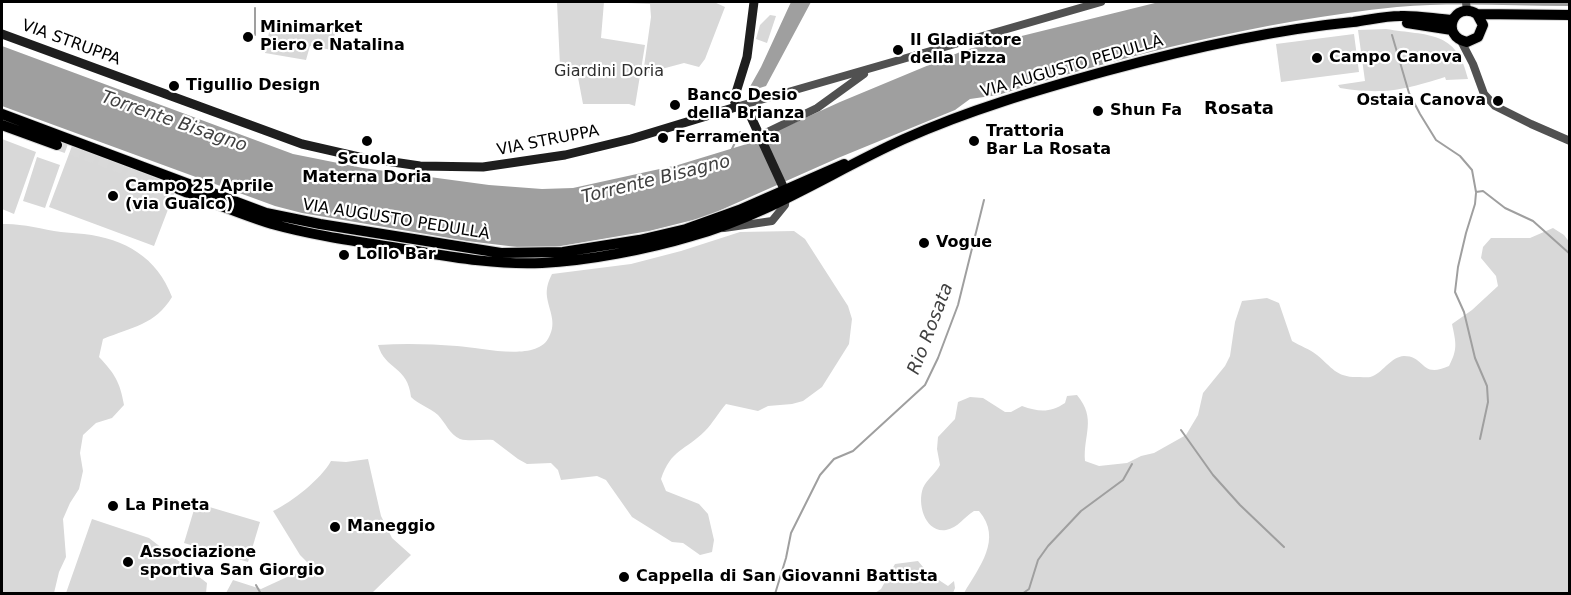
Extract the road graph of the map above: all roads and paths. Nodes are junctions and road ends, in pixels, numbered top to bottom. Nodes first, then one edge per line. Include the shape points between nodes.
1 (754, 2) edge
2 (1101, 2) edge
3 (1470, 9) edge
4 (1496, 14) junction
5 (1569, 15) edge
6 (1452, 25) junction
7 (1483, 26) junction
8 (2, 34) edge
9 (1461, 40) junction
10 (1473, 40) junction
11 (1473, 64) junction
12 (880, 66) junction
13 (825, 82) junction
14 (761, 99) junction
15 (827, 101) junction
16 (735, 106) junction
17 (2, 114) edge
18 (751, 117) junction
19 (2, 125) edge
20 (759, 137) junction
21 (1569, 141) edge
22 (57, 145) tunnel mouth
23 (178, 189) tunnel mouth
24 (785, 191) junction

1 - 16 main road
2 - 12 street, VIA STRUPPA
3 - 4 main road
3 - 6 main road via 1456,15
3 - 7 main road
4 - 5 main road
4 - 7 main road
6 - 9 main road
6 - 24 main road, VIA AUGUSTO PEDULLÀ via 1398,16 1265,34 1175,52 998,103 834,167
7 - 10 main road via 1479,37
8 - 16 main road, VIA STRUPPA via 302,144 420,166 489,167 566,155
9 - 10 main road
9 - 11 street
10 - 11 street
11 - 21 street via 1484,94 1495,106
12 - 13 street, VIA STRUPPA
12 - 15 street
13 - 14 street, VIA STRUPPA
13 - 15 street via 834,88
14 - 16 street, VIA STRUPPA
14 - 18 street
15 - 20 street
16 - 18 main road
17 - 24 main road, VIA AUGUSTO PEDULLÀ via 267,213 501,253 563,252 639,240 707,221
18 - 20 main road
19 - 22 main road
20 - 24 main road
23 - 24 main road, VIA AUGUSTO PEDULLÀ via 274,224 405,249 501,262 541,263 616,253 690,237 718,228

